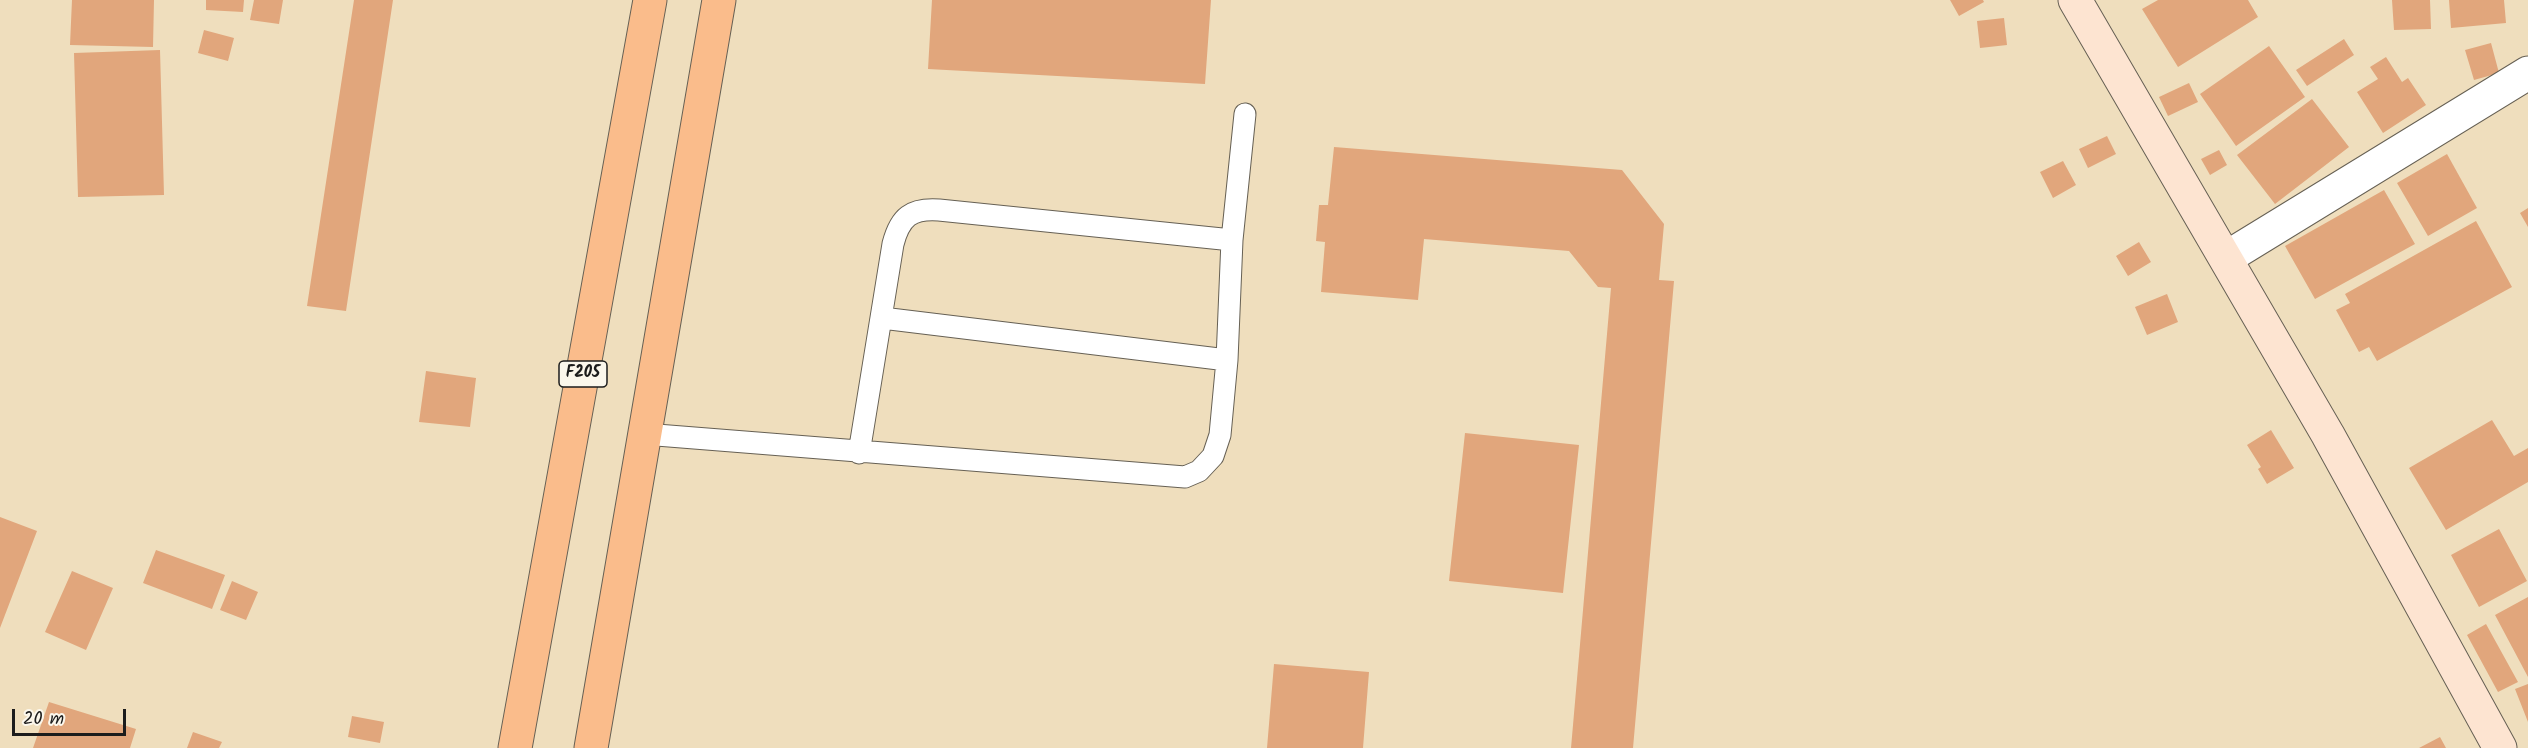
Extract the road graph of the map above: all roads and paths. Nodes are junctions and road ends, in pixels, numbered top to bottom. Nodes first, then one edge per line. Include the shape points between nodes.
1 (650, 0) edge
2 (719, 0) edge
3 (2075, 0) edge
4 (2528, 74) edge
5 (1245, 114) dead end
6 (1232, 240) junction
7 (2226, 258) junction
8 (882, 318) junction
9 (1227, 360) junction
10 (644, 434) junction
11 (859, 453) junction
12 (515, 748) edge
13 (591, 748) edge
14 (2500, 748) edge

1 - 12 main road, F205
2 - 10 main road
3 - 7 main road
4 - 7 street
5 - 6 lane
6 - 8 lane via 921,209 904,218 897,230
6 - 9 lane
7 - 14 main road
8 - 9 lane
8 - 11 lane
9 - 11 lane via 1220,435 1213,456 1199,471 1185,477
10 - 11 lane
10 - 13 main road

